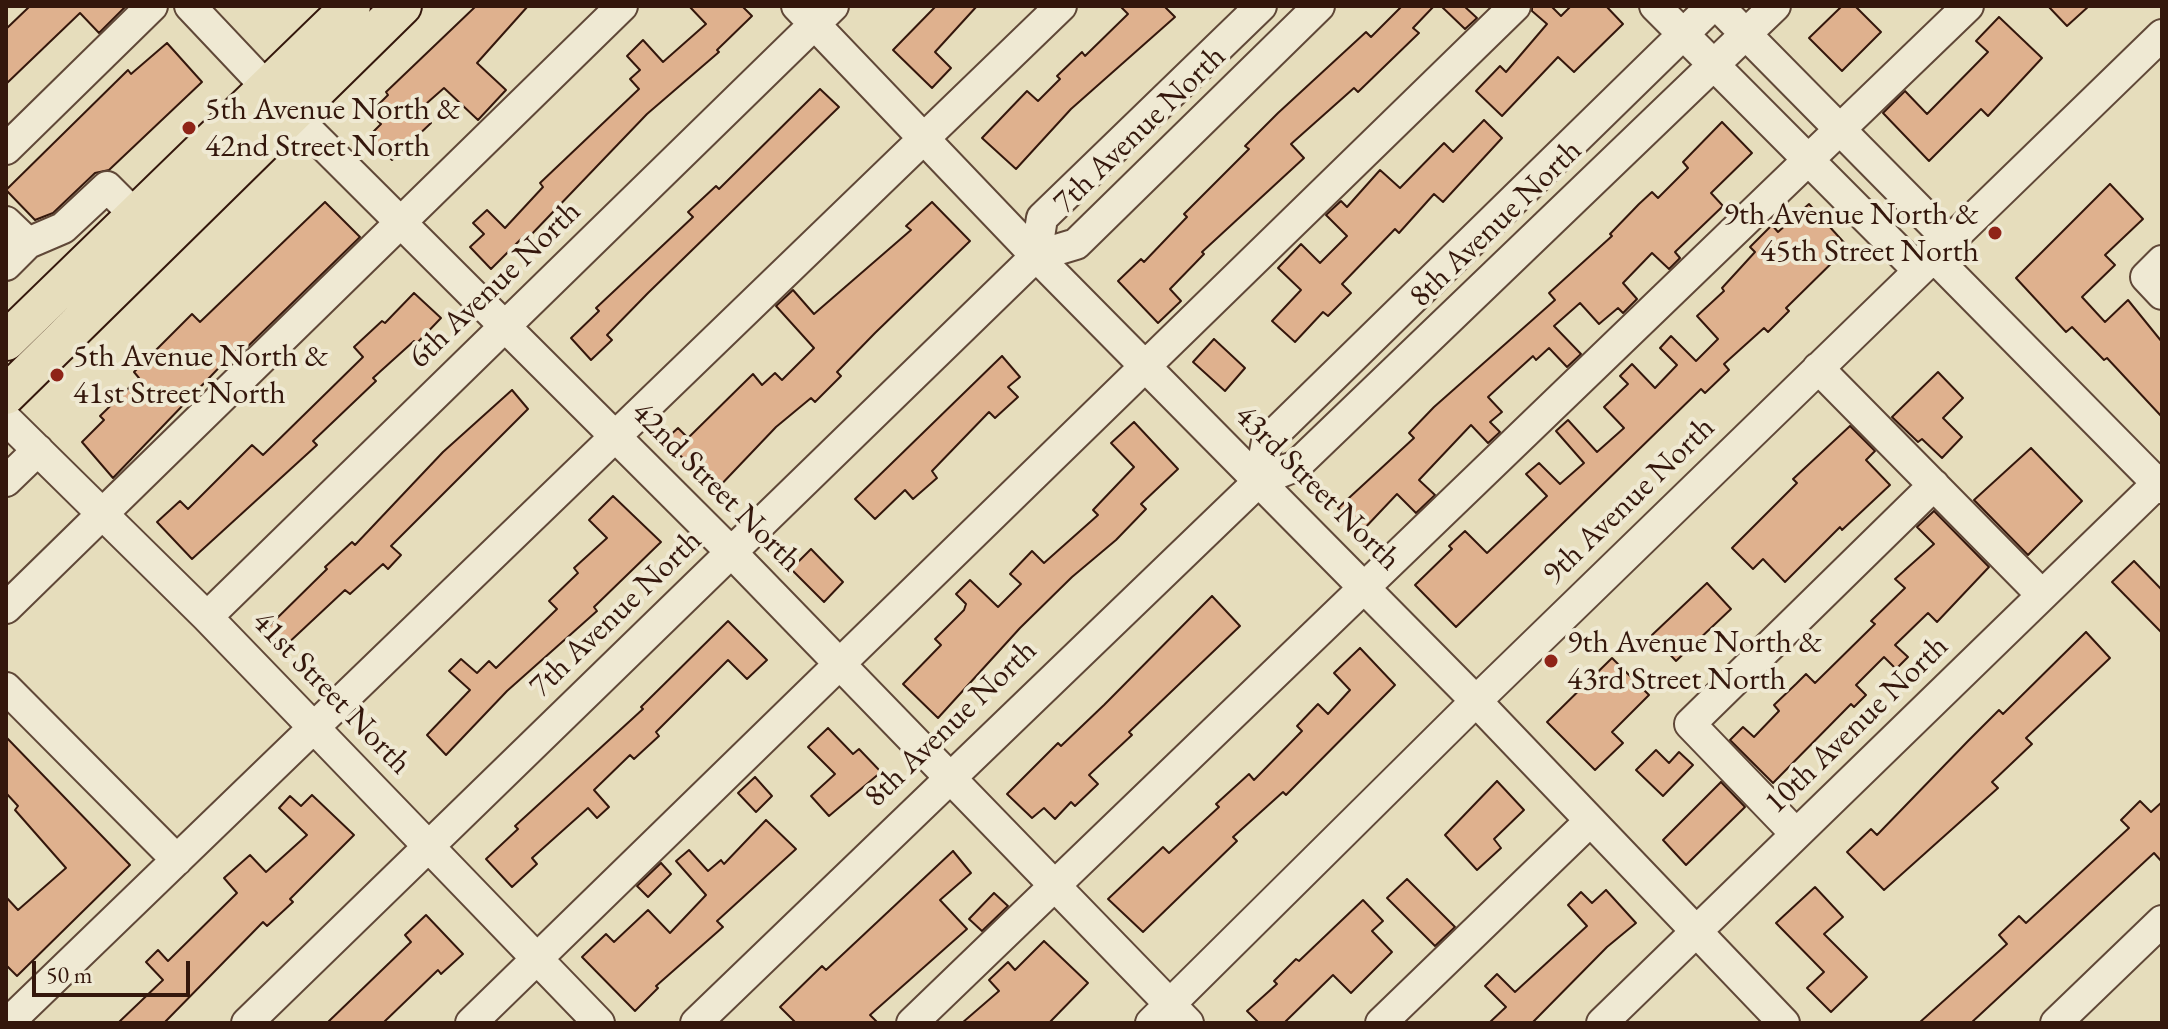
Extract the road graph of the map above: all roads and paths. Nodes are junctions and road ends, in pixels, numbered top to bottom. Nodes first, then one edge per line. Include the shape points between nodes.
1 (152, 6) edge
2 (190, 6) edge
3 (351, 6) edge
4 (402, 6) edge
5 (622, 6) edge
6 (1061, 6) edge
7 (1261, 6) edge
8 (1319, 6) edge
9 (1515, 6) edge
10 (1655, 6) edge
11 (1712, 6) edge
12 (1718, 6) edge
13 (1775, 6) edge
14 (1968, 6) edge
15 (815, 12) edge
16 (1746, 34) junction
17 (1684, 35) junction
18 (2162, 35) edge
19 (1713, 65) junction
20 (280, 100) junction
21 (1840, 130) junction
22 (924, 139) junction
23 (6, 149) edge
24 (1809, 161) junction
25 (135, 215) junction
26 (6, 222) edge
27 (400, 223) junction
28 (63, 228) junction
29 (28, 243) junction
30 (1933, 255) junction
31 (1036, 256) junction
32 (92, 258) junction
33 (2162, 261) edge
34 (6, 265) edge
35 (2162, 294) edge
36 (503, 327) junction
37 (6, 341) edge
38 (1145, 365) junction
39 (1818, 368) junction
40 (6, 395) edge
41 (6, 419) edge
42 (615, 437) junction
43 (38, 450) junction
44 (1260, 480) junction
45 (6, 481) edge
46 (2160, 483) edge
47 (1934, 485) junction
48 (102, 514) junction
49 (731, 552) junction
50 (1364, 587) junction
51 (2042, 595) junction
52 (6, 608) edge
53 (207, 617) junction
54 (840, 664) junction
55 (6, 688) edge
56 (1476, 701) junction
57 (315, 728) junction
58 (948, 776) junction
59 (1589, 822) junction
60 (1796, 834) junction
61 (429, 846) junction
62 (177, 860) junction
63 (1054, 886) junction
64 (2162, 921) edge
65 (1694, 933) junction
66 (537, 958) junction
67 (13, 1017) edge
68 (1170, 1017) edge
69 (247, 1023) edge
70 (471, 1023) edge
71 (599, 1023) edge
72 (696, 1023) edge
73 (912, 1023) edge
74 (1381, 1023) edge
75 (1602, 1023) edge
76 (1784, 1023) edge
77 (2056, 1023) edge

1 - 23 street
2 - 20 street, 42nd Street North
3 - 20 main road
4 - 20 main road
5 - 27 street
6 - 22 street
7 - 31 street, 7th Avenue North via 1042,218
8 - 31 street, 7th Avenue North via 1076,244
9 - 38 street
10 - 17 street
11 - 17 street, 8th Avenue North
12 - 16 street
13 - 16 street, 8th Avenue North
14 - 21 street
15 - 22 street, 43rd Street North
15 - 36 street, 6th Avenue North
16 - 19 street, 8th Avenue North
16 - 21 street
17 - 19 street
17 - 44 street, 8th Avenue North via 1267,441
18 - 30 street, 9th Avenue North
19 - 24 street
19 - 44 street, 8th Avenue North via 1296,466
20 - 25 main road
20 - 27 street, 42nd Street North
20 - 40 main road
21 - 24 street
21 - 30 street
22 - 31 street, 43rd Street North
22 - 42 street
24 - 30 street
24 - 50 street
25 - 28 street via 107,187
25 - 32 main road
26 - 29 street
27 - 36 street, 42nd Street North
27 - 48 street
28 - 29 street
28 - 32 street
29 - 34 street
30 - 39 street, 9th Avenue North
30 - 46 street
31 - 38 street, 43rd Street North
31 - 49 street, 7th Avenue North
32 - 37 main road
33 - 35 street via 2146,277
36 - 42 street, 42nd Street North
36 - 53 street, 6th Avenue North
38 - 44 street, 43rd Street North
38 - 54 street
39 - 47 street
39 - 56 street, 9th Avenue North
41 - 43 street, 41st Street North
42 - 49 street, 42nd Street North
42 - 57 street
43 - 45 street
43 - 48 street, 41st Street North
44 - 50 street, 43rd Street North
44 - 58 street, 8th Avenue North
46 - 51 street, 10th Avenue North
47 - 51 street
47 - 60 street via 1690,724
48 - 52 street
48 - 53 street, 41st Street North
49 - 54 street, 42nd Street North
49 - 61 street, 7th Avenue North
50 - 56 street, 43rd Street North
50 - 63 street
51 - 60 street, 10th Avenue North
53 - 57 street, 41st Street North
54 - 58 street, 42nd Street North
54 - 66 street
55 - 62 street
56 - 59 street, 43rd Street North
56 - 68 street, 9th Avenue North
57 - 61 street, 41st Street North
57 - 62 street
58 - 63 street, 42nd Street North
58 - 72 street, 8th Avenue North
59 - 65 street, 43rd Street North
59 - 74 street
60 - 65 street, 10th Avenue North
61 - 66 street, 41st Street North
61 - 69 street, 7th Avenue North
62 - 67 street
63 - 68 street, 42nd Street North
63 - 73 street
64 - 77 street
65 - 75 street, 10th Avenue North
65 - 76 street, 43rd Street North
66 - 70 street
66 - 71 street, 41st Street North

